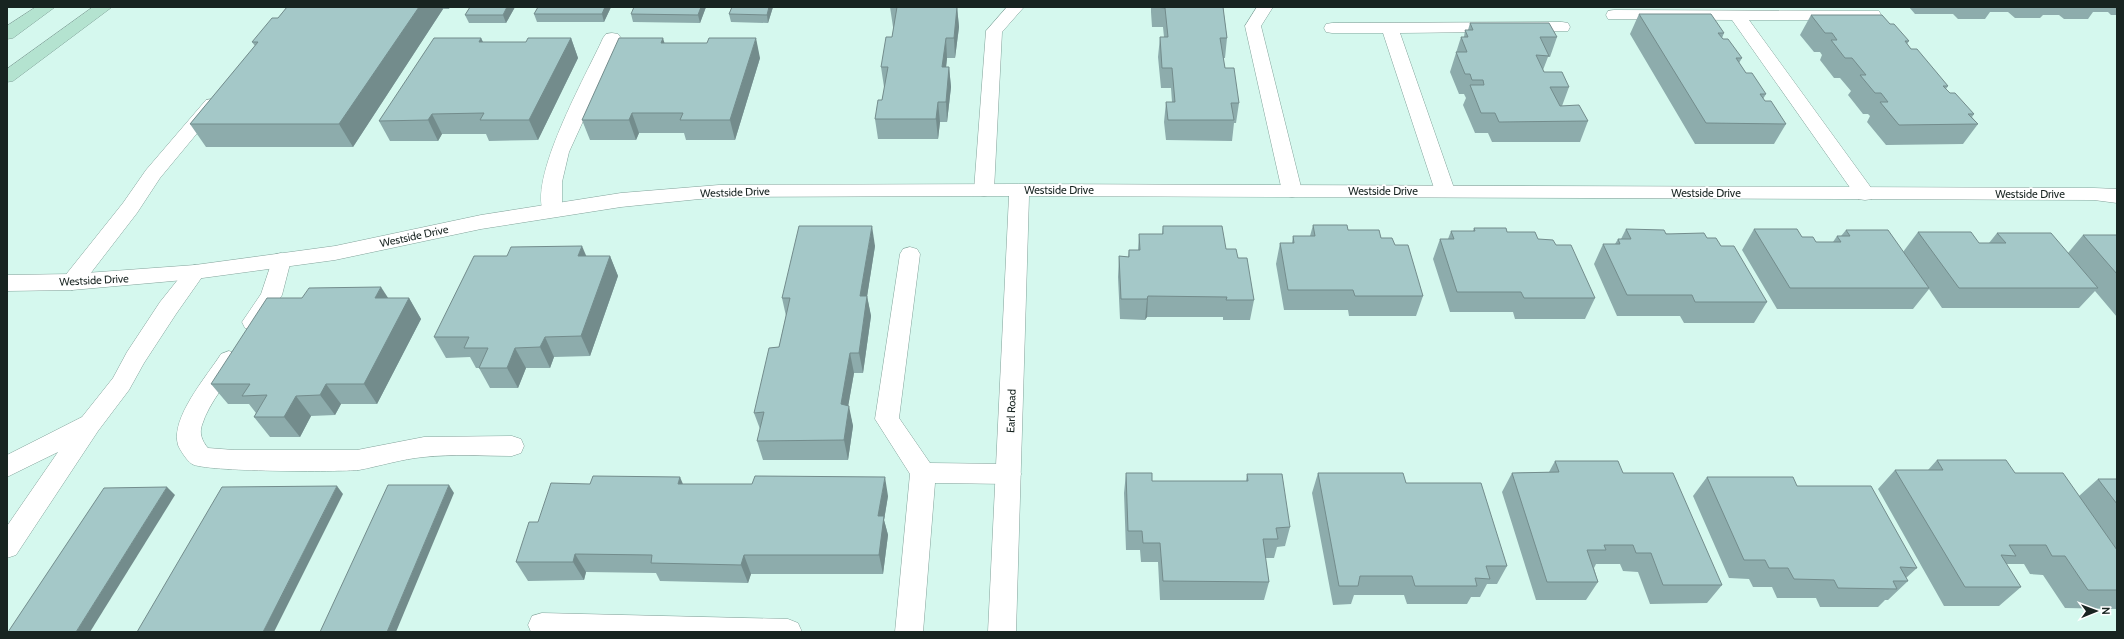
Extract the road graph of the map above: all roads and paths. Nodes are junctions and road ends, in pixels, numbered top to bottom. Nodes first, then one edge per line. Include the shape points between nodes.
1 (47, 7) edge
2 (104, 7) edge
3 (1016, 7) edge
4 (1265, 7) edge
5 (1614, 15) dead end
6 (1873, 15) edge
7 (1738, 16) junction
8 (1562, 27) dead end
9 (1332, 28) dead end
10 (1390, 28) junction
11 (7, 34) edge
12 (612, 38) dead end
13 (7, 77) edge
14 (222, 91) edge
15 (984, 190) junction
16 (1019, 190) junction
17 (1292, 191) junction
18 (1445, 191) junction
19 (1864, 194) junction
20 (2117, 196) edge
21 (552, 210) junction
22 (910, 254) dead end
23 (281, 260) junction
24 (195, 272) junction
25 (72, 282) junction
26 (7, 283) edge
27 (90, 424) junction
28 (512, 446) dead end
29 (7, 467) edge
30 (923, 473) junction
31 (1009, 474) junction
32 (7, 546) edge
33 (542, 625) dead end
34 (788, 632) edge
35 (909, 632) edge
36 (1002, 632) edge

1 - 11 main road
2 - 13 main road
3 - 15 street via 994,31
4 - 17 street via 1253,26
5 - 7 street
6 - 7 street
7 - 19 street
8 - 10 street
9 - 10 street
10 - 18 street
12 - 21 street via 559,152 552,182
14 - 25 street via 153,174
15 - 16 street, Westside Drive
15 - 21 street, Westside Drive via 720,191 621,200
16 - 17 street, Westside Drive
16 - 31 street, Earl Road
17 - 18 street, Westside Drive
18 - 19 street, Westside Drive
19 - 20 street, Westside Drive
21 - 23 street, Westside Drive via 481,222 335,253
22 - 30 street via 888,419
23 - 24 street, Westside Drive
23 - 28 street via 271,295 197,409 189,426 190,444 201,457 234,460 357,460 424,447
24 - 25 street, Westside Drive
24 - 27 street via 168,308 121,384
25 - 26 street, Westside Drive
27 - 29 street
27 - 32 street
30 - 31 street
30 - 35 street
31 - 36 street, Earl Road
33 - 34 street

